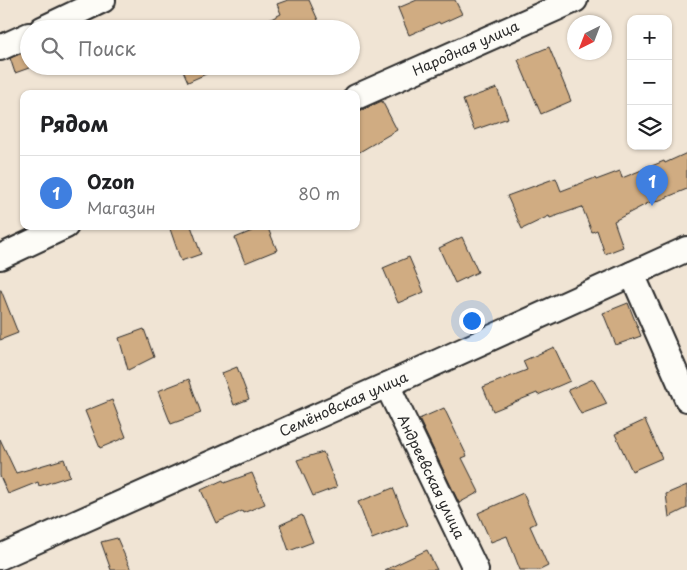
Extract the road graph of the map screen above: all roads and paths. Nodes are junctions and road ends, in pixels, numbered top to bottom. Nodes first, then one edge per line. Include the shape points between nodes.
1 (103, 0) edge
2 (575, 0) edge
3 (535, 8) edge
4 (61, 20) edge
5 (20, 39) edge
6 (0, 48) edge
7 (360, 95) edge
8 (57, 230) edge
9 (687, 249) edge
10 (0, 257) edge
11 (632, 274) junction
12 (387, 385) junction
13 (687, 399) edge
14 (0, 557) edge
15 (476, 570) edge

1 - 4 street
2 - 3 street, Народная улица
3 - 7 street, Народная улица
5 - 6 street
8 - 10 street
9 - 11 street, Семёновская улица
11 - 12 street, Семёновская улица
11 - 13 street
12 - 14 street, Семёновская улица
12 - 15 street, Андреевская улица

